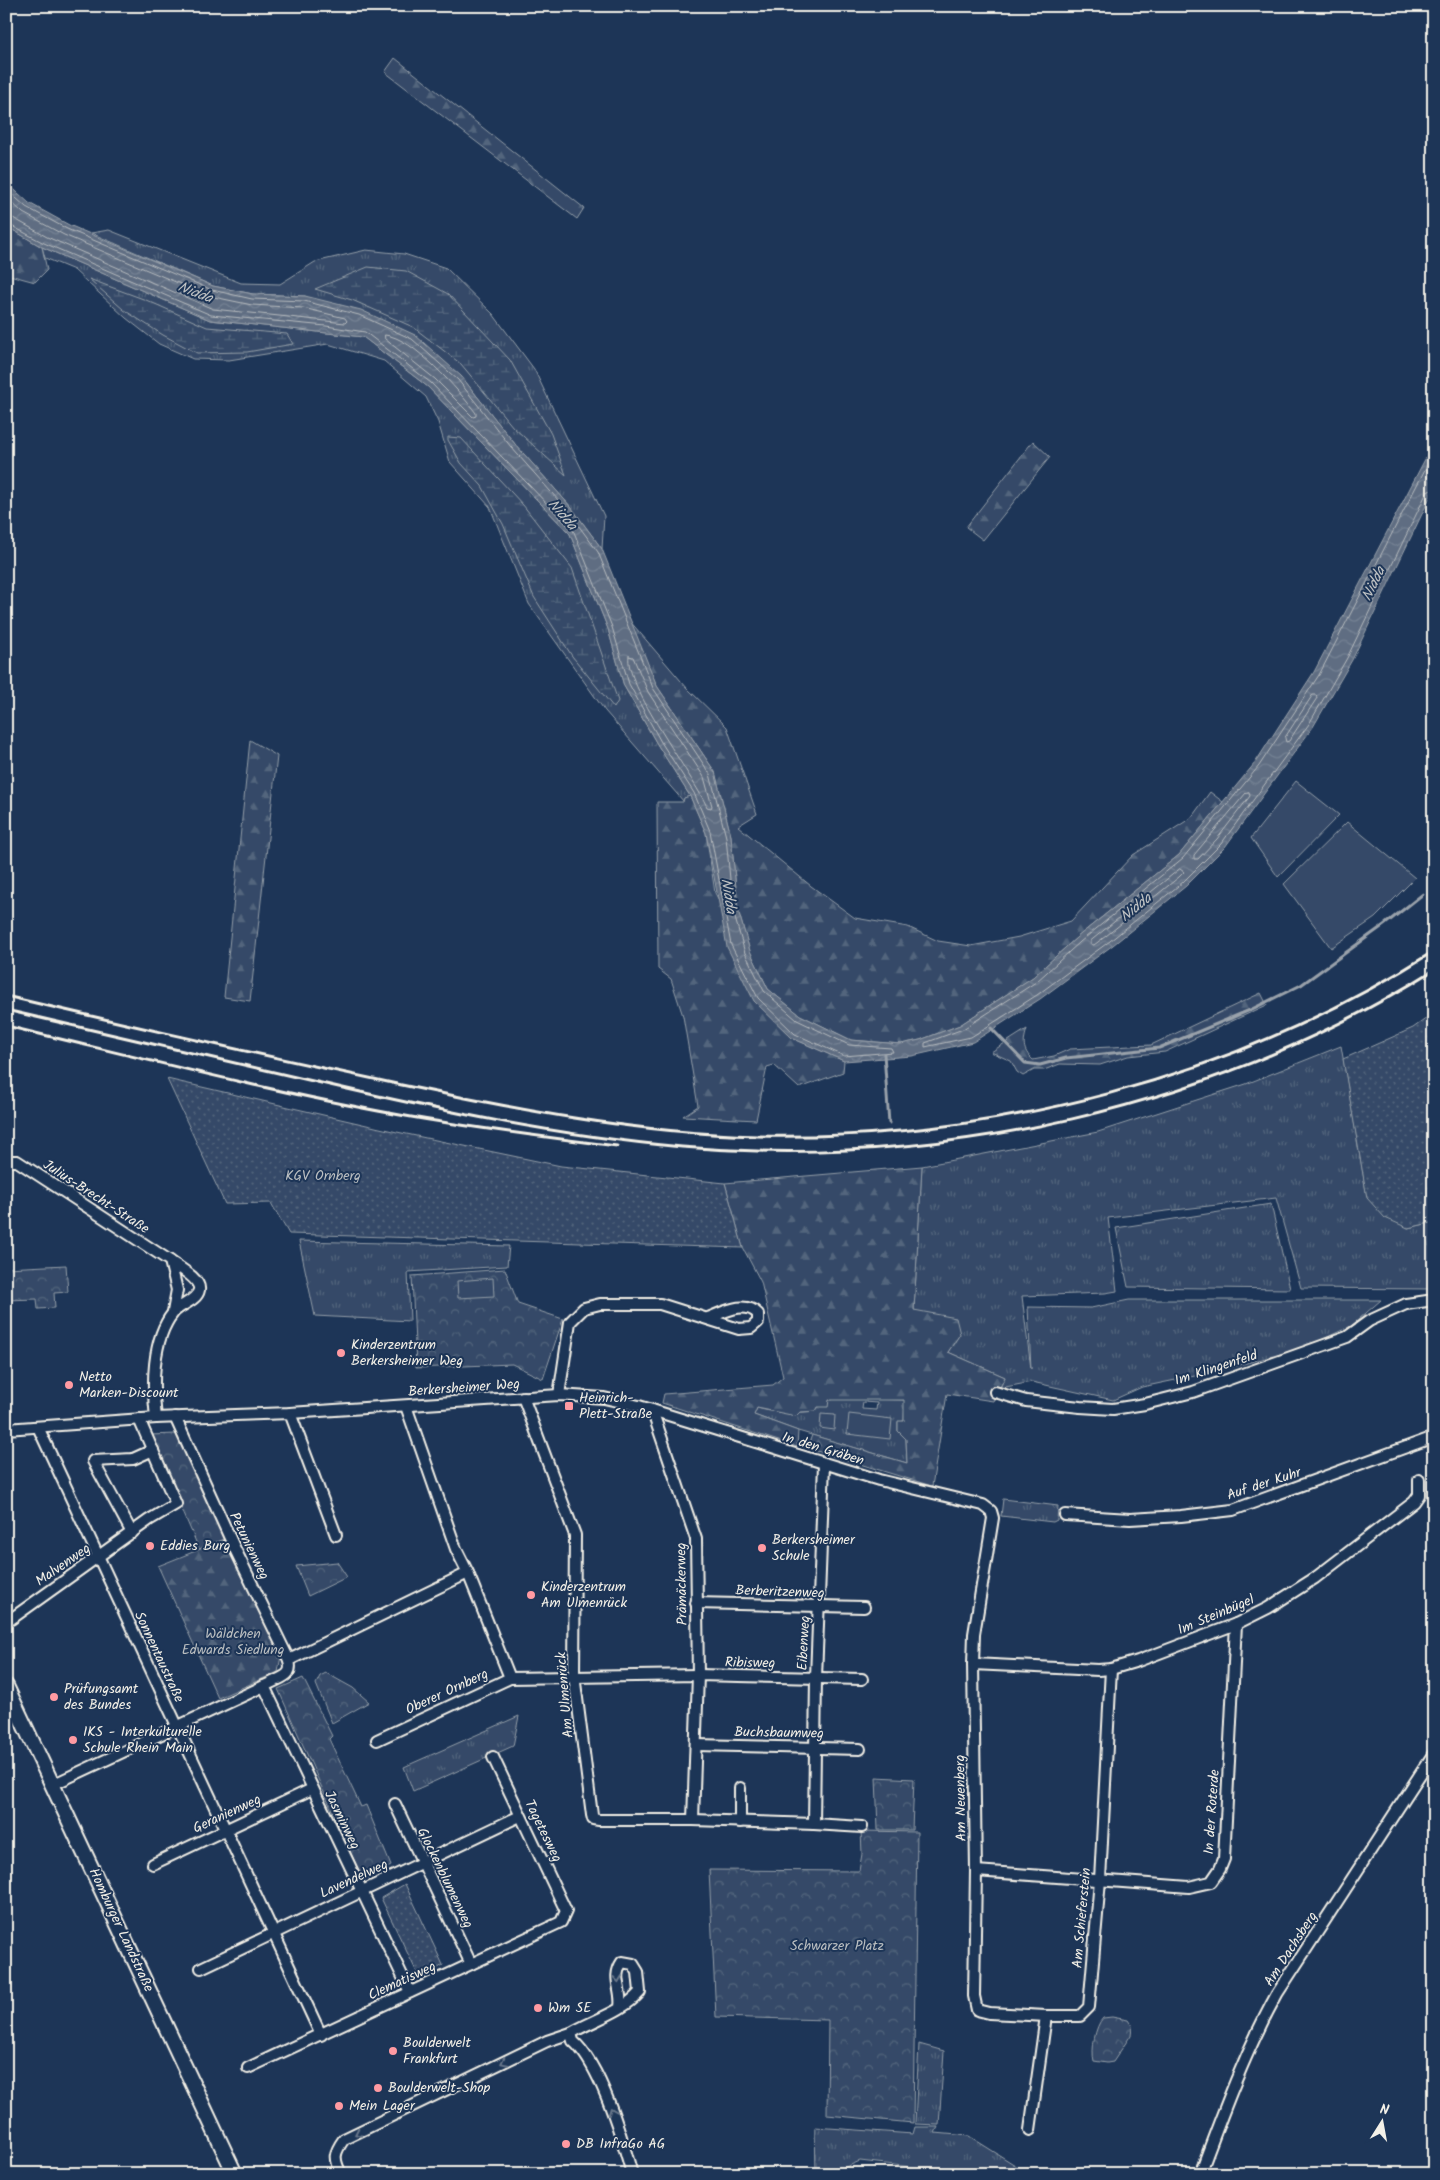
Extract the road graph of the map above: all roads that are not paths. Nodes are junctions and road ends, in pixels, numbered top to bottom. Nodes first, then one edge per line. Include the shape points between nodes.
1 (6, 1160) edge
2 (170, 1261) junction
3 (1434, 1300) edge
4 (173, 1312) junction
5 (708, 1318) dead end
6 (995, 1392) dead end
7 (559, 1395) junction
8 (523, 1397) junction
9 (406, 1406) junction
10 (639, 1406) joint
11 (652, 1410) junction
12 (290, 1413) junction
13 (175, 1417) junction
14 (156, 1418) junction
15 (139, 1419) junction
16 (38, 1427) junction
17 (6, 1429) edge
18 (1434, 1437) edge
19 (153, 1450) junction
20 (824, 1464) junction
21 (1419, 1480) dead end
22 (1065, 1515) dead end
23 (994, 1518) joint
24 (132, 1533) junction
25 (336, 1535) dead end
26 (98, 1557) junction
27 (468, 1573) junction
28 (696, 1603) junction
29 (820, 1607) junction
30 (864, 1607) dead end
31 (11, 1619) dead end
32 (1236, 1624) junction
33 (289, 1660) junction
34 (973, 1664) junction
35 (1111, 1669) junction
36 (574, 1675) junction
37 (698, 1675) junction
38 (510, 1678) junction
39 (816, 1678) junction
40 (862, 1679) dead end
41 (6, 1686) edge
42 (264, 1686) junction
43 (176, 1726) junction
44 (377, 1740) dead end
45 (696, 1745) junction
46 (816, 1747) junction
47 (860, 1749) dead end
48 (1434, 1754) edge
49 (493, 1757) dead end
50 (52, 1785) junction
51 (740, 1788) dead end
52 (312, 1789) junction
53 (395, 1804) dead end
54 (520, 1816) junction
55 (693, 1820) junction
56 (740, 1822) junction
57 (814, 1824) junction
58 (862, 1827) dead end
59 (225, 1830) junction
60 (422, 1862) junction
61 (153, 1864) dead end
62 (976, 1871) junction
63 (1100, 1880) junction
64 (361, 1890) junction
65 (566, 1916) joint
66 (273, 1932) junction
67 (471, 1964) junction
68 (201, 1968) dead end
69 (410, 1992) junction
70 (620, 2007) dead end
71 (1046, 2016) junction
72 (571, 2033) junction
73 (320, 2035) junction
74 (248, 2068) dead end
75 (1030, 2130) dead end
76 (235, 2174) edge
77 (341, 2174) edge
78 (632, 2174) edge
79 (1200, 2174) edge

1 - 2 street, Julius-Brecht-Straße via 17,1161
2 - 4 street, Julius-Brecht-Straße via 177,1290
2 - 4 street, Julius-Brecht-Straße via 189,1275 199,1290
3 - 6 street, Im Klingenfeld via 1406,1304 1368,1321 1347,1337 1193,1392 1145,1404 1113,1409 1080,1408
4 - 14 street, Julius-Brecht-Straße via 157,1343
5 - 7 street via 660,1304 600,1304 584,1308 570,1322
7 - 8 street, Berkersheimer Weg
7 - 10 street, Berkersheimer Weg via 604,1398
8 - 9 street, Berkersheimer Weg
8 - 36 street, Am Ulmenrück via 575,1535
9 - 12 street, Berkersheimer Weg
9 - 27 street, Oberer Ornberg via 456,1549
10 - 11 street, In den Gräben
11 - 20 street, In den Gräben
11 - 28 street, Prämäckerweg via 696,1539
12 - 13 street, Berkersheimer Weg
12 - 25 street
13 - 14 street, Berkersheimer Weg
13 - 33 street, Petunienweg
14 - 15 street, Berkersheimer Weg
15 - 16 street, Berkersheimer Weg
15 - 19 street, Malvenweg
16 - 17 street, Berkersheimer Weg
16 - 26 street, Sonnentaustraße
18 - 22 street, Auf der Kuhr via 1233,1510 1130,1519
19 - 24 street, Malvenweg via 176,1504
19 - 24 street via 133,1459 93,1462
20 - 23 street, In den Gräben via 983,1505
20 - 29 street, Eibenweg
21 - 32 street, Im Steinbügel via 1419,1495 1414,1502 1315,1578
23 - 34 street, Am Neuenberg via 974,1634
24 - 26 street, Malvenweg
26 - 31 street, Malvenweg
26 - 43 street, Sonnentaustraße
27 - 33 street
27 - 38 street, Oberer Ornberg
28 - 29 street, Berberitzenweg
28 - 37 street, Prämäckerweg
29 - 30 street, Berberitzenweg
29 - 39 street, Eibenweg
32 - 35 street, Im Steinbügel
32 - 63 street, In der Roterde via 1224,1850 1220,1869 1210,1882 1196,1886
33 - 42 street via 291,1668 288,1674
34 - 35 street, Im Steinbügel
34 - 62 street, Am Neuenberg
35 - 63 street, Am Schieferstein
36 - 37 street
36 - 38 street
36 - 55 street, Am Ulmenrück via 593,1819
37 - 39 street, Ribisweg
37 - 45 street, Prämäckerweg
38 - 44 street, Oberer Ornberg
39 - 40 street, Ribisweg
39 - 46 street, Eibenweg
41 - 50 street, Homburger Landstraße
42 - 43 street
42 - 52 street, Jasminweg
43 - 50 street
43 - 59 street, Sonnentaustraße
45 - 46 street, Buchsbaumweg
45 - 55 street, Prämäckerweg
46 - 47 street, Buchsbaumweg
46 - 57 street, Eibenweg
48 - 79 street, Am Dachsberg via 1277,1994 1241,2065
49 - 54 street, Tagetesweg
50 - 76 street, Homburger Landstraße
51 - 56 street
52 - 59 street, Geranienweg
52 - 64 street, Jasminweg
53 - 60 street, Glockenblumenweg
54 - 60 street, Lavendelweg
54 - 65 street, Tagetesweg
55 - 56 street
56 - 57 street
57 - 58 street
59 - 61 street, Geranienweg
59 - 66 street, Sonnentaustraße
60 - 64 street, Lavendelweg
60 - 67 street, Glockenblumenweg
62 - 63 street, In der Roterde
62 - 71 street, Am Neuenberg via 974,1996 978,2010
63 - 71 street, Am Schieferstein via 1089,2006 1080,2016
64 - 66 street, Lavendelweg
64 - 69 street, Jasminweg
65 - 67 street, Clematisweg via 561,1922
66 - 68 street, Lavendelweg
66 - 73 street, Sonnentaustraße
67 - 69 street, Clematisweg
69 - 73 street, Clematisweg
70 - 72 street
71 - 75 street
72 -> 77 street via 547,2041 344,2139 335,2151 334,2160
78 -> 72 street via 607,2098 582,2049 572,2041
73 - 74 street, Clematisweg

